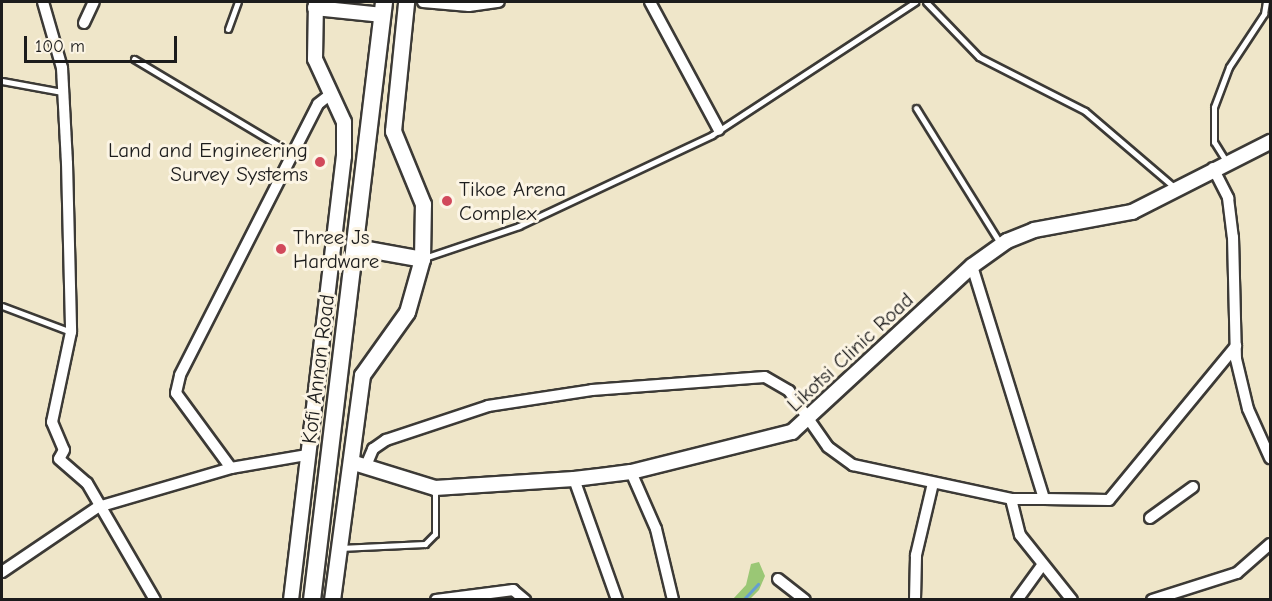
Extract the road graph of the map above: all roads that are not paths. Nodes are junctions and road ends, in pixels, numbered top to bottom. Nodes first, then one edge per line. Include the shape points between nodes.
1 (43, 2) edge
2 (94, 2) edge
3 (238, 2) edge
4 (406, 2) edge
5 (423, 2) edge
6 (499, 2) edge
7 (650, 2) edge
8 (915, 2) edge
9 (926, 2) edge
10 (1266, 2) edge
11 (315, 5) edge
12 (384, 8) edge
13 (84, 23) dead end
14 (228, 29) dead end
15 (134, 59) dead end
16 (2, 81) edge
17 (62, 92) junction
18 (332, 93) junction
19 (916, 108) dead end
20 (719, 130) junction
21 (1270, 142) edge
22 (294, 155) junction
23 (1226, 161) junction
24 (1213, 168) junction
25 (1177, 192) junction
26 (1001, 244) junction
27 (356, 246) junction
28 (422, 259) junction
29 (972, 266) junction
30 (2, 306) edge
31 (71, 332) junction
32 (1236, 346) junction
33 (812, 419) junction
34 (306, 455) junction
35 (1270, 458) edge
36 (358, 465) junction
37 (231, 468) junction
38 (631, 472) junction
39 (574, 479) junction
40 (933, 483) junction
41 (1193, 487) dead end
42 (435, 488) junction
43 (1011, 499) junction
44 (1044, 499) junction
45 (98, 507) junction
46 (1150, 518) dead end
47 (1270, 544) edge
48 (338, 548) junction
49 (1043, 564) junction
50 (2, 572) edge
51 (778, 579) dead end
52 (155, 600) edge
53 (291, 600) edge
54 (312, 600) edge
55 (332, 600) edge
56 (436, 600) edge
57 (525, 600) edge
58 (617, 600) edge
59 (673, 600) edge
60 (805, 600) edge
61 (915, 600) edge
62 (1017, 600) edge
63 (1072, 600) edge
64 (1152, 600) edge

1 - 17 street via 60,59
2 - 13 street
3 - 14 lane
4 - 28 main road via 393,131 423,204
5 - 6 street via 469,6
7 - 20 street
8 - 20 lane
9 - 25 lane via 979,57 1085,111
10 - 23 lane via 1264,14 1228,67 1214,107 1214,142
11 - 12 street
11 - 18 street via 315,59
12 - 27 main road, Kofi Annan Road
15 - 22 lane
16 - 17 lane
17 - 31 street
18 - 22 street via 318,104
18 - 34 street via 344,122 344,156
19 - 26 lane
20 - 28 lane via 519,226
21 - 23 street, Likotsi Clinic Road
22 - 37 street via 180,375 176,393
23 - 24 street, Likotsi Clinic Road
24 - 25 street, Likotsi Clinic Road
24 - 32 street via 1228,198
25 - 26 street, Likotsi Clinic Road via 1132,212 1034,230
26 - 29 street, Likotsi Clinic Road
27 - 28 main road
27 - 54 main road, Kofi Annan Road
28 - 36 main road via 407,312 362,375
29 - 33 street, Likotsi Clinic Road
29 - 44 street
30 - 31 lane
31 - 45 street via 52,422 64,450 59,459 87,483
32 - 35 street via 1248,409
32 - 44 street via 1109,500
33 - 36 street via 789,391 765,377 592,390 445,417 386,440
33 - 38 street, Likotsi Clinic Road via 792,432
33 - 40 street via 828,447 853,465
34 - 37 street
34 - 53 street
36 - 42 street, Likotsi Clinic Road
36 - 48 main road
37 - 45 street
38 - 39 street, Likotsi Clinic Road
38 - 59 street via 656,529
39 - 42 street, Likotsi Clinic Road
39 - 58 street
40 - 43 street
40 - 61 street via 916,555
41 - 46 street
42 - 48 lane via 435,534 424,544
43 - 44 street
43 - 49 street via 1020,536
45 - 50 street
45 - 52 street
47 - 64 street via 1237,573
48 - 55 main road
49 - 62 street
49 - 63 street
51 - 60 street
56 - 57 street via 513,590

